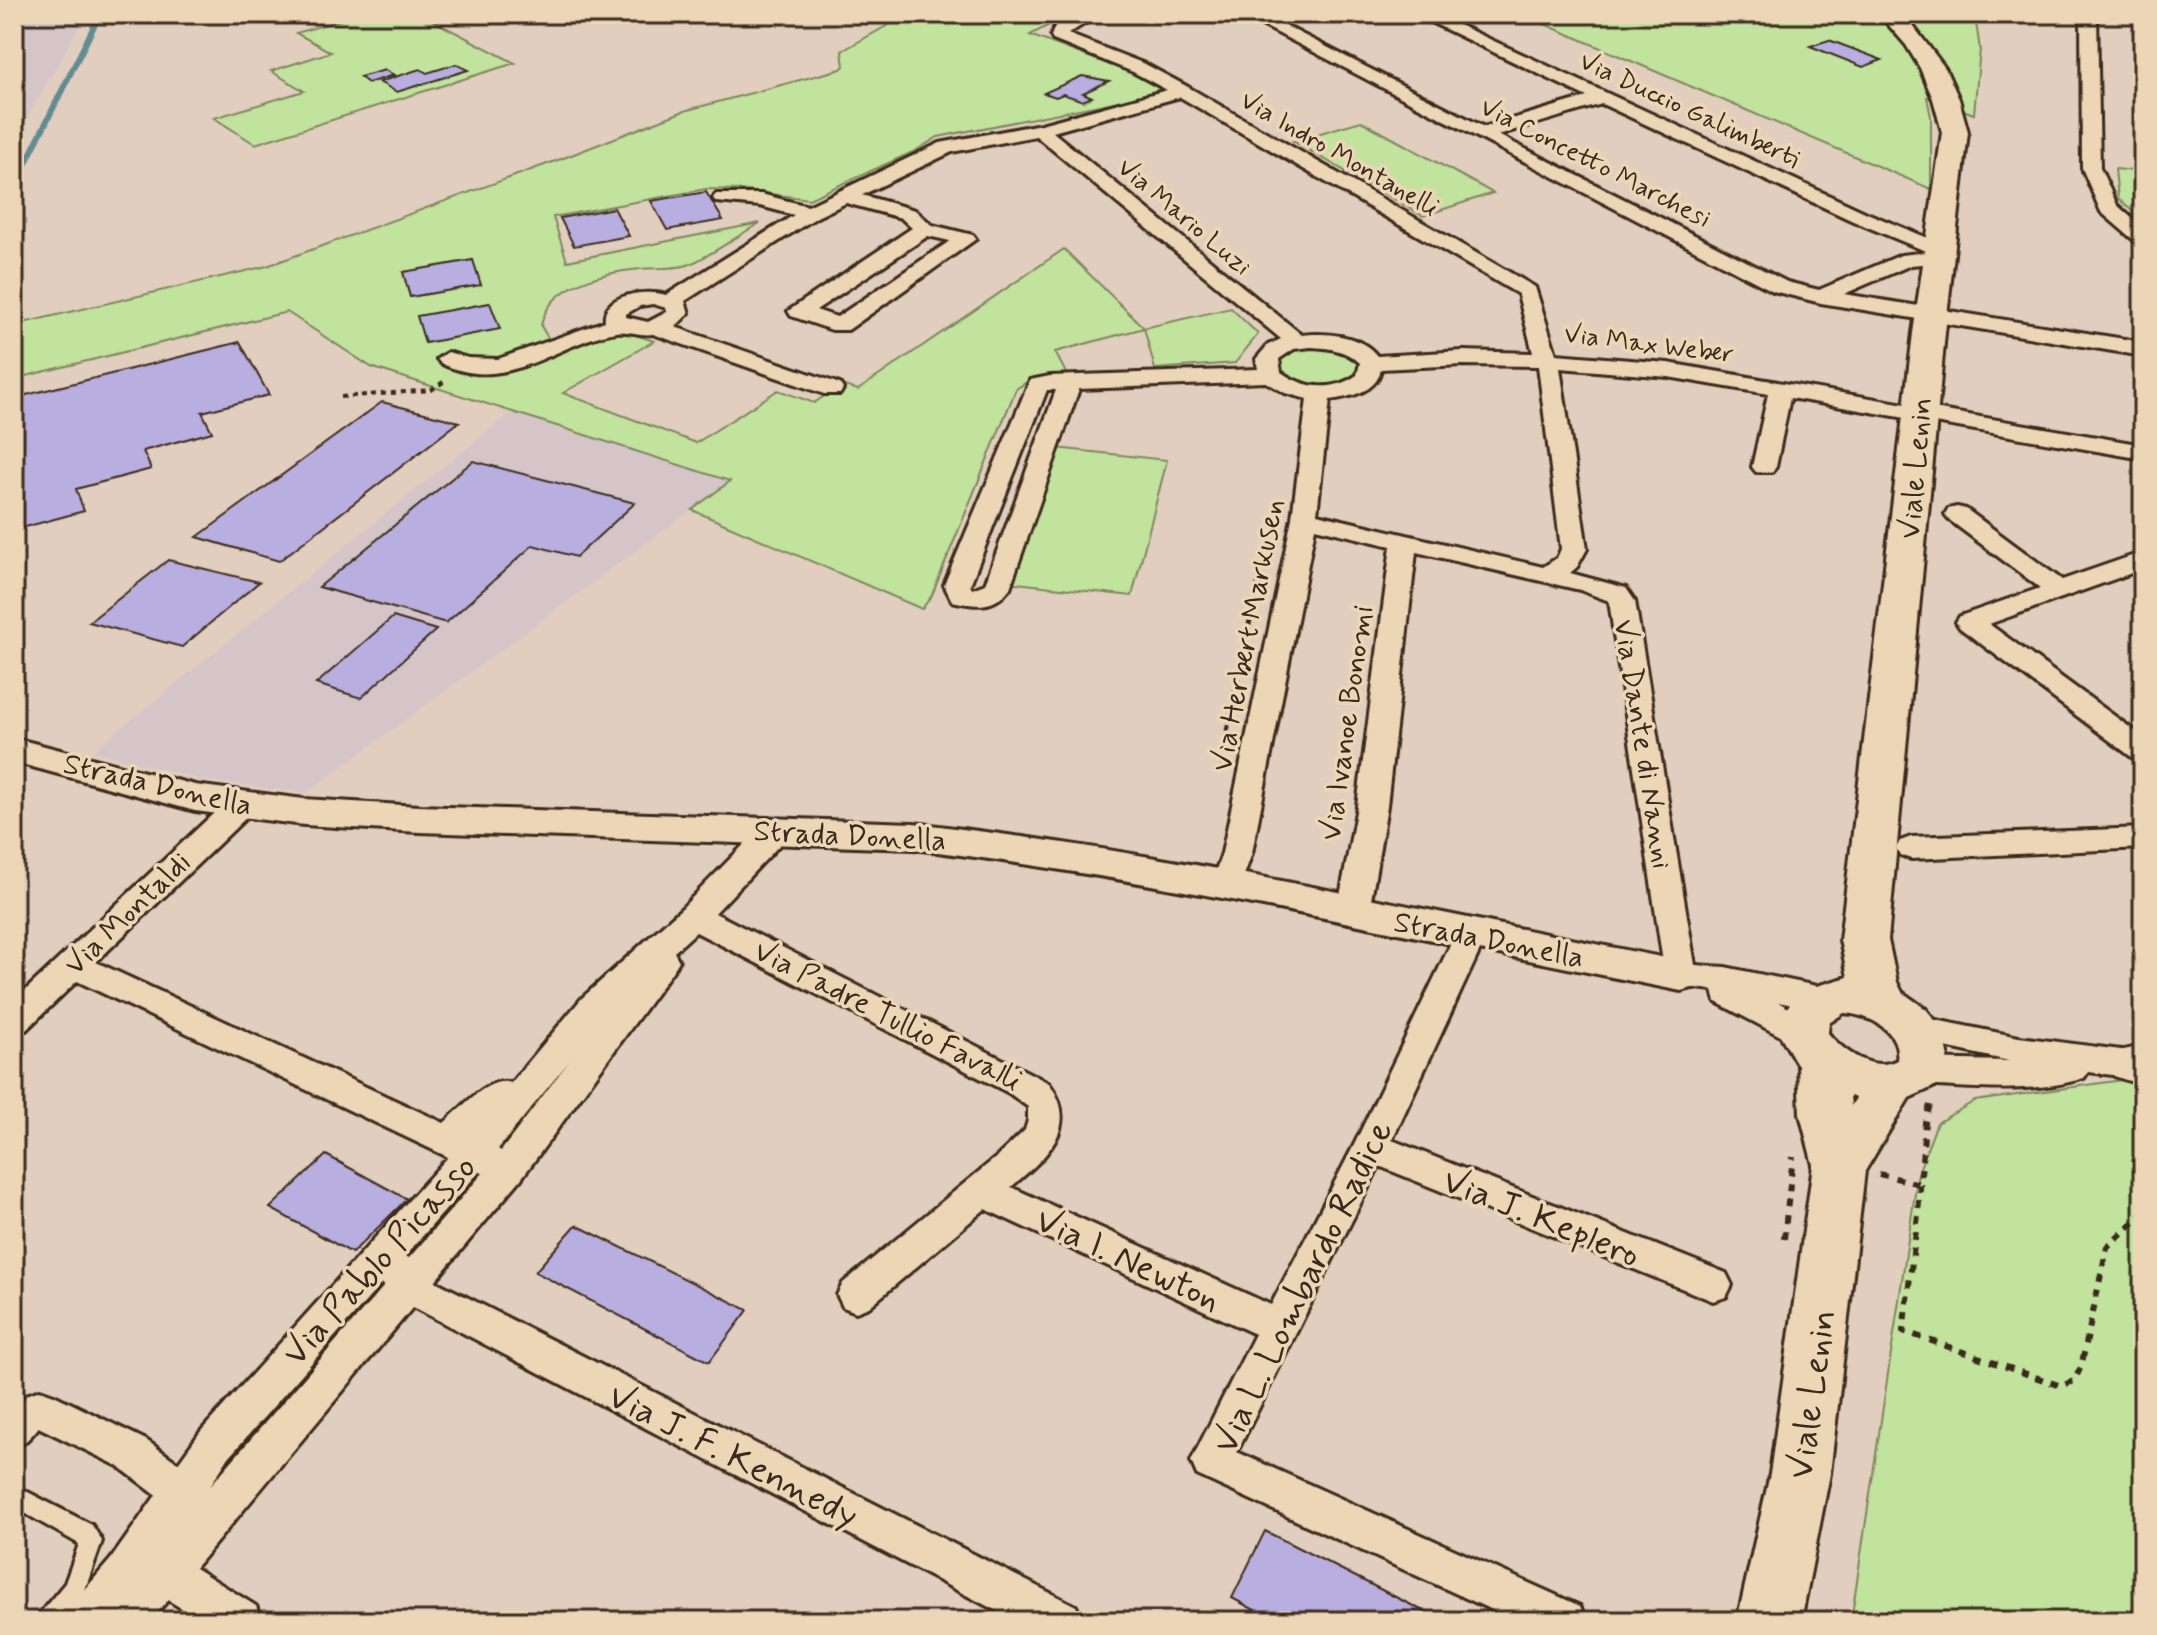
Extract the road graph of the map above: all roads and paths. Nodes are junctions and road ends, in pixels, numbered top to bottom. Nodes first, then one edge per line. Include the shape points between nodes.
1 (1092, 14) edge
2 (1249, 14) edge
3 (1422, 14) edge
4 (1891, 14) edge
5 (2089, 14) edge
6 (1182, 91) junction
7 (1604, 98) junction
8 (1043, 129) junction
9 (1484, 133) junction
10 (842, 196) junction
11 (728, 206) dead end
12 (810, 213) junction
13 (925, 229) junction
14 (2143, 238) edge
15 (1937, 254) junction
16 (1821, 297) junction
17 (670, 301) junction
18 (1932, 314) junction
19 (620, 324) junction
20 (654, 327) junction
21 (1296, 341) junction
22 (502, 349) dead end
23 (2143, 349) edge
24 (543, 352) junction
25 (1548, 360) junction
26 (456, 363) joint
27 (1371, 363) junction
28 (1271, 375) junction
29 (1070, 383) junction
30 (832, 389) dead end
31 (1780, 389) junction
32 (1319, 393) junction
33 (341, 397) dead end
34 (1919, 413) junction
35 (2143, 452) edge
36 (1764, 467) dead end
37 (1957, 514) dead end
38 (1304, 518) junction
39 (1404, 542) junction
40 (1573, 551) junction
41 (2143, 560) edge
42 (1550, 574) junction
43 (1607, 589) junction
44 (2058, 589) junction
45 (2130, 726) edge
46 (14, 750) edge
47 (2143, 751) edge
48 (241, 805) junction
49 (776, 830) junction
50 (2143, 838) edge
51 (1911, 848) dead end
52 (1226, 887) junction
53 (1353, 912) junction
54 (693, 916) junction
55 (1471, 935) junction
56 (73, 965) junction
57 (1681, 976) junction
58 (14, 1021) edge
59 (1870, 1042) junction
60 (2136, 1063) edge
61 (1371, 1147) junction
62 (459, 1148) junction
63 (1839, 1165) junction
64 (508, 1169) junction
65 (980, 1190) junction
66 (2143, 1214) edge
67 (1713, 1285) dead end
68 (408, 1286) junction
69 (856, 1295) dead end
70 (340, 1301) junction
71 (1279, 1327) junction
72 (40, 1408) joint
73 (14, 1439) edge
74 (14, 1495) edge
75 (199, 1503) junction
76 (165, 1573) junction
77 (48, 1621) edge
78 (86, 1621) edge
79 (122, 1621) edge
80 (241, 1621) edge
81 (1061, 1621) edge
82 (1565, 1621) edge
83 (1769, 1621) edge

1 - 6 street, Via Indro Montanelli via 1059,36
2 - 9 street, Via Concetto Marchesi
3 - 7 street, Via Duccio Galimberti
4 - 15 main road, Viale Lenin via 1933,67 1955,132
5 - 14 street via 2091,168 2108,208
6 - 8 street
6 - 25 street, Via Indro Montanelli via 1528,291
7 - 9 street
7 - 15 street, Via Duccio Galimberti
8 - 10 street via 947,147
8 - 21 street, Via Mario Luzi
9 - 16 street, Via Concetto Marchesi via 1780,287
10 - 12 street
10 - 13 street via 908,214
11 - 12 street via 761,200
12 - 17 street
13 - 13 street via 966,239 840,325 799,311
15 - 16 street via 1908,259
15 - 18 main road, Viale Lenin
16 - 18 street, Via Concetto Marchesi
17 - 19 street via 626,303 615,311
17 - 20 street via 678,313
18 - 23 street, Via Concetto Marchesi
18 - 34 main road, Viale Lenin
19 - 20 street
19 - 24 street
20 - 30 street
21 - 27 street via 1342,343
21 - 28 street via 1272,352 1267,359
22 - 24 street
24 - 26 street via 494,368
25 - 27 street, Via Max Weber
25 - 31 street, Via Max Weber via 1668,370
25 - 40 street, Via Indro Montanelli
26 - 33 path via 431,390
27 - 32 street via 1372,371 1361,385
28 - 29 street
28 - 32 street via 1291,387
29 - 29 street via 1034,390 957,585 961,595 980,599 997,588
31 - 34 street, Via Max Weber
31 - 36 street
32 - 38 street, Via Herbert Markusen
34 - 35 street, Via Max Weber
34 - 59 main road, Viale Lenin via 1864,940 1873,982
37 - 44 street
38 - 39 street, Via Dante di Nanni
38 - 52 street, Via Herbert Markusen
39 - 42 street, Via Dante di Nanni
39 - 53 street, Via Ivanoe Bonomi via 1372,806
40 - 42 street via 1568,562
40 - 43 street
41 - 44 street
42 - 43 street, Via Dante di Nanni
43 - 57 street, Via Dante di Nanni via 1622,601
44 - 45 street via 1969,622
45 - 47 street
46 - 48 street, Strada Donella via 182,795
48 - 49 street, Strada Donella via 393,818
48 - 56 street, Via Montaldi
49 - 52 street, Strada Donella via 970,842
49 - 54 street, Via Pablo Picasso
50 - 51 street
52 - 53 street, Strada Donella
53 - 55 street, Strada Donella
54 - 62 street, Via Pablo Picasso via 594,1007
54 - 64 street, Via Pablo Picasso
54 - 65 street, Via Padre Tullio Favalli via 1037,1093 1045,1104 1046,1120 1039,1138
55 - 57 street, Strada Donella
55 - 61 street, Via L. Lombardo Radice
56 - 58 street, Via Montaldi
56 - 62 street
57 - 59 street
59 - 60 street via 2002,1075
59 - 63 main road, Viale Lenin via 1857,1141
59 - 63 main road, Viale Lenin via 1826,1114
59 - 66 path via 1925,1122 1903,1331 2061,1386 2074,1381 2107,1247
61 - 67 street, Via J. Keplero
61 - 71 street, Via L. Lombardo Radice
62 - 64 street
62 - 68 street via 471,1174 397,1265 399,1278
62 - 70 street, Via Pablo Picasso
63 - 83 main road, Viale Lenin via 1800,1474
64 - 68 street, Via Pablo Picasso
65 - 69 street, Via Padre Tullio Favalli
65 - 71 street, Via I. Newton
68 - 70 street via 384,1283
68 - 75 street, Via Pablo Picasso
68 - 81 street, Via J. F. Kennedy
70 - 75 street, Via Pablo Picasso via 215,1444
71 - 82 street, Via L. Lombardo Radice via 1211,1461
72 - 73 lane
72 - 75 street via 132,1453
74 - 77 lane via 91,1541 74,1590
75 - 76 street, Via Pablo Picasso
75 - 78 street, Via Pablo Picasso
76 - 79 street, Via Pablo Picasso
76 - 80 street

